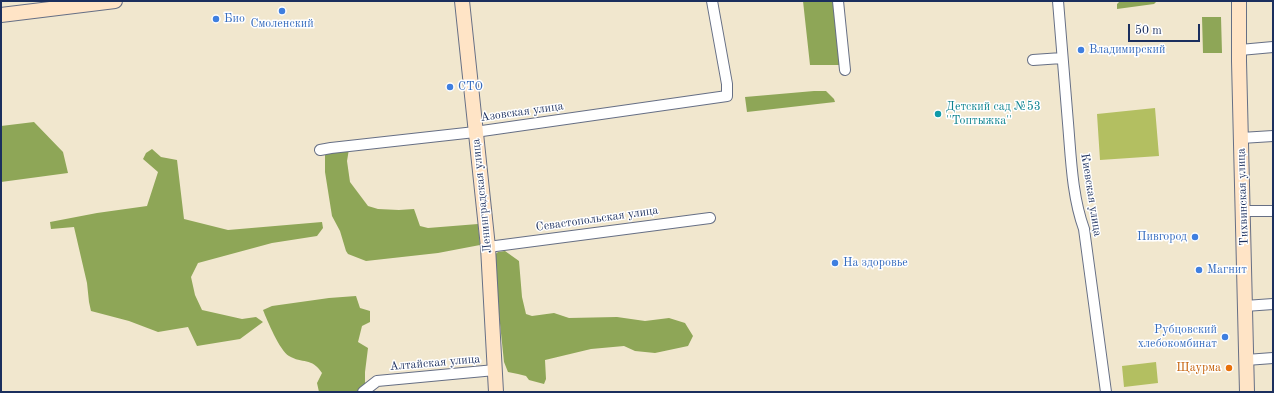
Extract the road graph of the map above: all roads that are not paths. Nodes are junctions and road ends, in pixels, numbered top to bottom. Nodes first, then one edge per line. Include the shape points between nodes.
1 (115, 1) edge
2 (462, 1) edge
3 (712, 1) edge
4 (838, 1) edge
5 (1058, 1) edge
6 (1240, 1) edge
7 (1, 15) edge
8 (1273, 47) edge
9 (1240, 50) junction
10 (1062, 58) junction
11 (1033, 60) dead end
12 (845, 70) dead end
13 (475, 132) junction
14 (1273, 136) edge
15 (1241, 138) junction
16 (320, 150) dead end
17 (1243, 211) junction
18 (1273, 211) edge
19 (710, 218) dead end
20 (488, 247) junction
21 (1273, 304) edge
22 (1245, 306) junction
23 (1273, 358) edge
24 (1246, 360) junction
25 (495, 370) junction
26 (363, 392) edge
27 (496, 392) edge
28 (1106, 392) edge
29 (1247, 392) edge

1 - 7 main road
2 - 13 main road, Ленинградская улица
3 - 13 street, Азовская улица via 727,96
4 - 12 street
5 - 10 street, Киевская улица
6 - 9 main road, Тихвинская улица
8 - 9 street
9 - 15 main road, Тихвинская улица
10 - 11 street
10 - 28 street, Киевская улица via 1072,172 1078,214 1084,229
13 - 16 street, Азовская улица
13 - 20 main road, Ленинградская улица
14 - 15 street
15 - 17 main road, Тихвинская улица
17 - 18 street
17 - 22 main road, Тихвинская улица
19 - 20 street, Севастопольская улица
20 - 25 main road, Ленинградская улица
21 - 22 street
22 - 24 main road, Тихвинская улица
23 - 24 street
24 - 29 main road, Тихвинская улица
25 - 26 street, Алтайская улица via 377,382
25 - 27 main road, Ленинградская улица

